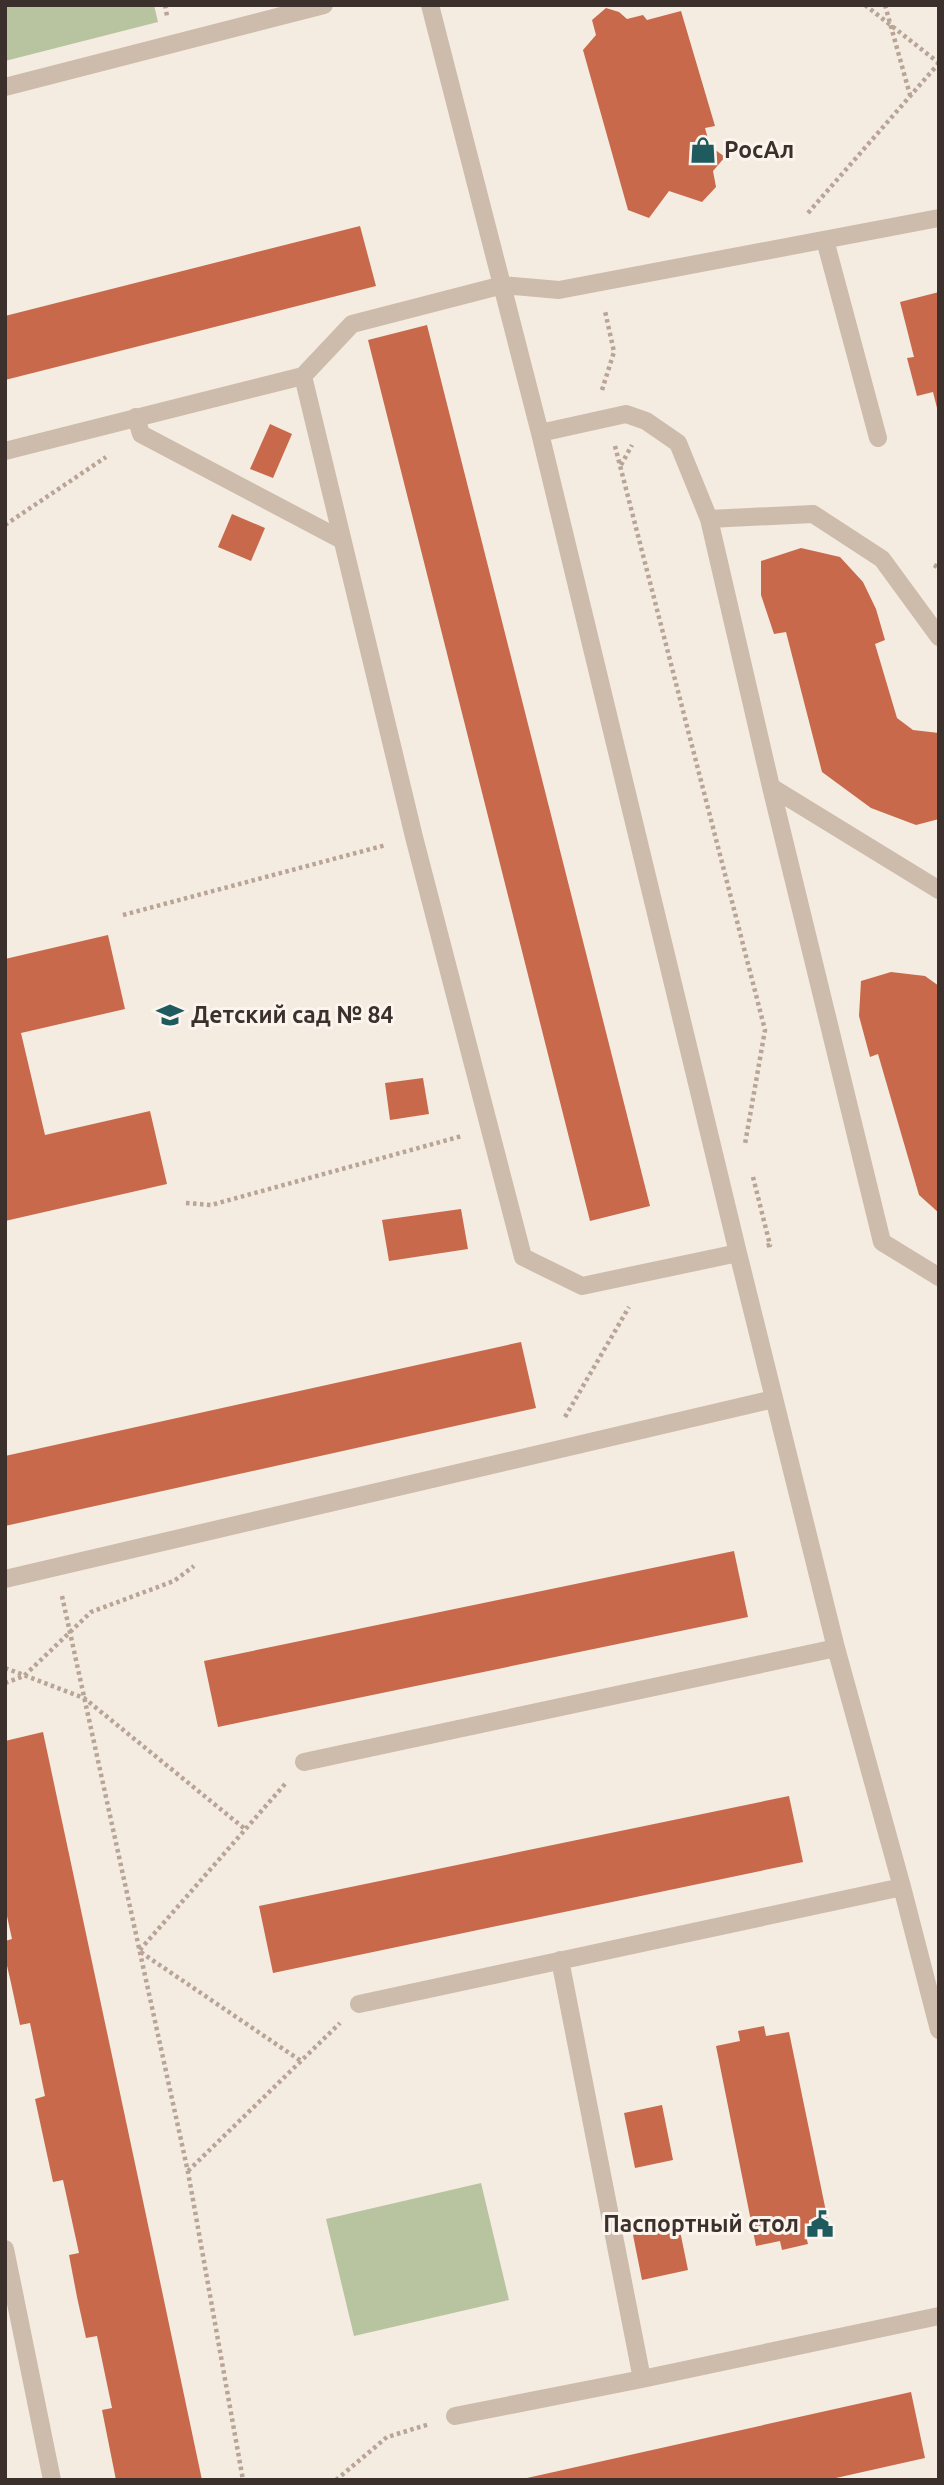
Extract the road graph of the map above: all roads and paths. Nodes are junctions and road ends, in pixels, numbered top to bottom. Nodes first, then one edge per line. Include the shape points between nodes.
1 (324, 5) edge
2 (430, 5) edge
3 (865, 5) edge
4 (885, 5) edge
5 (890, 25) junction
6 (939, 63) edge
7 (5, 87) edge
8 (910, 96) junction
9 (939, 218) edge
10 (825, 240) junction
11 (777, 249) junction
12 (598, 283) junction
13 (503, 285) junction
14 (303, 376) junction
15 (607, 417) junction
16 (139, 425) junction
17 (540, 433) junction
18 (878, 438) dead end
19 (5, 451) edge
20 (709, 519) junction
21 (5, 525) edge
22 (342, 540) junction
23 (939, 637) edge
24 (771, 787) junction
25 (414, 837) junction
26 (939, 890) edge
27 (123, 915) dead end
28 (490, 1129) junction
29 (747, 1155) dead end
30 (751, 1168) dead end
31 (186, 1203) dead end
32 (738, 1253) junction
33 (649, 1273) junction
34 (939, 1277) edge
35 (774, 1399) junction
36 (545, 1453) junction
37 (204, 1558) dead end
38 (56, 1568) junction
39 (5, 1580) edge
40 (69, 1631) junction
41 (836, 1648) junction
42 (5, 1668) edge
43 (24, 1676) junction
44 (5, 1683) edge
45 (84, 1699) junction
46 (304, 1762) joint
47 (246, 1829) junction
48 (902, 1887) junction
49 (139, 1951) junction
50 (561, 1960) junction
51 (359, 2004) joint
52 (939, 2030) edge
53 (301, 2061) junction
54 (187, 2172) junction
55 (5, 2249) edge
56 (939, 2316) edge
57 (642, 2379) junction
58 (455, 2416) joint
59 (52, 2480) edge
60 (243, 2480) edge
61 (336, 2480) edge

1 - 7 street
2 - 13 street
3 - 5 path
4 - 5 path
5 - 6 path
5 - 8 path
6 - 8 path
8 - 11 path
9 - 10 street
10 - 11 street
10 - 18 street
11 - 12 street
12 - 13 street via 559,290
12 - 15 path via 614,352 601,394
13 - 14 street via 352,324
13 - 17 street
14 - 16 street
14 - 22 street
15 - 17 street
15 - 20 street via 626,414 646,421 678,443
15 - 29 path via 765,1030 744,1142
16 - 19 street
16 - 21 path
16 - 22 street
17 - 32 street
20 - 23 street via 813,514 882,559
20 - 24 street
22 - 25 street
24 - 26 street
24 - 34 street via 881,1242
25 - 27 path
25 - 28 street
28 - 31 path via 211,1205
28 - 33 street via 523,1258 582,1286
30 - 32 path via 769,1245
32 - 33 street
32 - 35 street
33 - 36 path
35 - 36 street
35 - 41 street
36 - 38 street
37 - 40 path via 174,1581 91,1612
38 - 39 street
38 - 40 path
40 - 43 path
40 - 45 path
41 - 46 street
41 - 48 street
42 - 43 path
43 - 44 path
43 - 45 path
45 - 47 path
45 - 49 path
46 - 47 path
47 - 49 path
48 - 50 street
48 - 52 street
49 - 53 path
49 - 54 path
50 - 51 street
50 - 57 street
51 - 53 path
53 - 54 path
54 - 60 path
55 - 59 street
56 - 57 street
57 - 58 street
58 - 61 path via 387,2437

